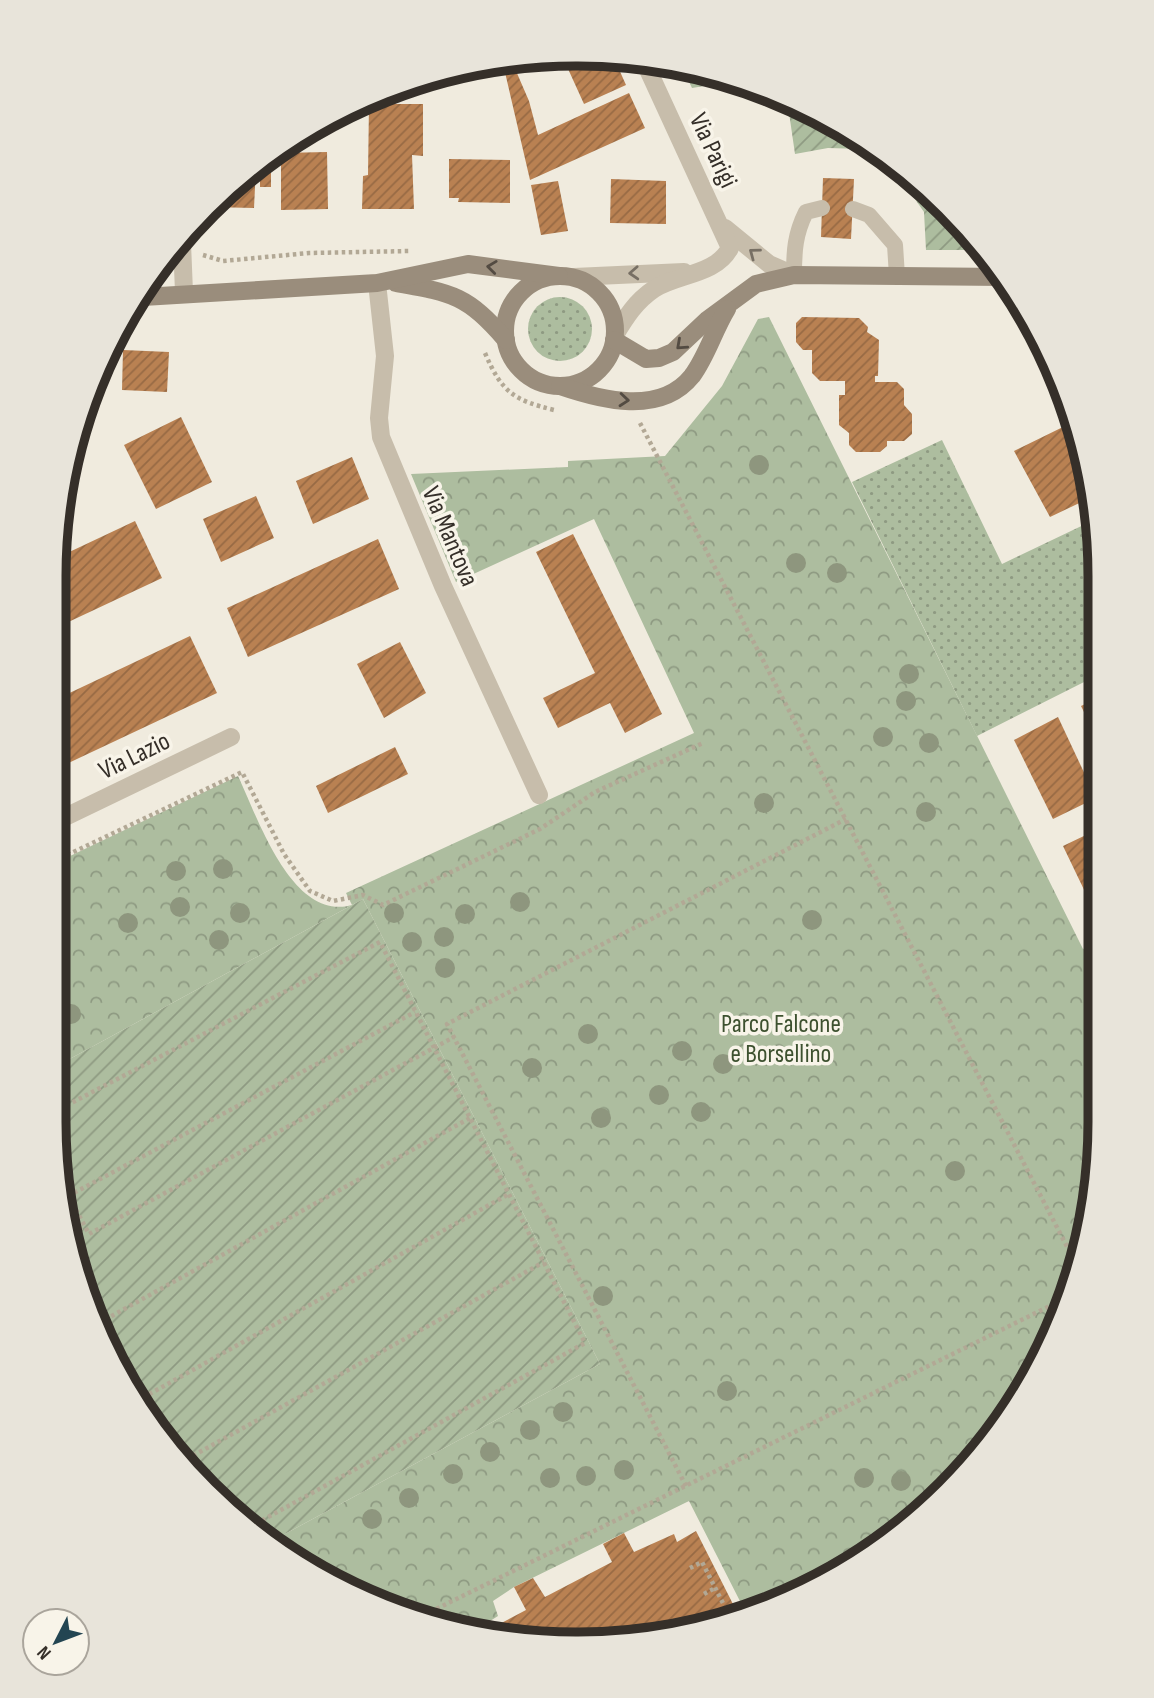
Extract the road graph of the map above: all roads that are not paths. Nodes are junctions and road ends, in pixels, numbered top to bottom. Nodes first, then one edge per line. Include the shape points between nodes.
1 (649, 72) edge
2 (822, 208) dead end
3 (853, 209) dead end
4 (719, 222) junction
5 (181, 255) edge
6 (694, 272) junction
7 (794, 275) junction
8 (567, 276) junction
9 (897, 276) junction
10 (990, 277) edge
11 (382, 283) junction
12 (184, 292) junction
13 (151, 296) edge
14 (733, 300) junction
15 (615, 337) junction
16 (506, 340) junction
17 (557, 385) junction
18 (231, 737) dead end
19 (539, 795) dead end
20 (66, 817) edge

1 - 4 street, Via Parigi
2 - 7 lane via 806,212 799,226
3 - 9 lane via 869,215 895,245
4 - 6 street, Via Parigi via 730,248 714,265
7 -> 4 street, Via Parigi via 769,264
5 - 12 street
6 -> 8 street, Via Parigi
6 - 15 street, Via Parigi via 655,289 631,309
7 - 9 main road
7 - 14 main road via 756,284
8 -> 11 main road via 468,264
8 - 15 main road via 590,284 604,298 612,312
8 - 16 main road via 538,281 519,294 508,313
9 - 10 main road
11 - 12 main road
11 - 16 main road via 442,291 466,300
11 - 19 street, Via Mantova via 381,437
12 - 13 main road
14 -> 15 main road via 673,352 659,358 646,359
17 -> 14 main road via 583,394 639,402 660,398 678,389 701,361
15 - 17 main road via 607,360 595,373 576,383
16 - 17 main road via 523,371
18 - 20 street, Via Lazio

